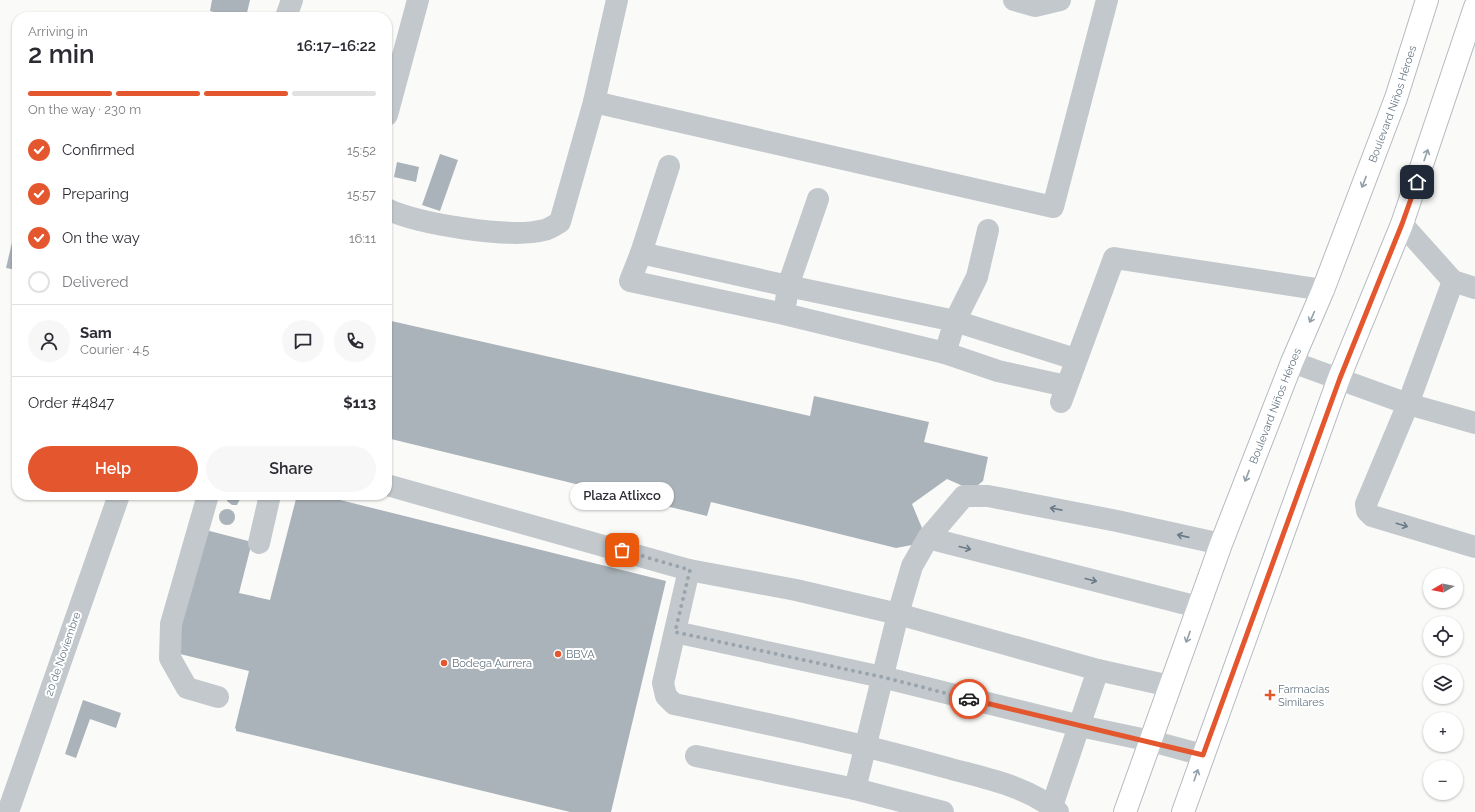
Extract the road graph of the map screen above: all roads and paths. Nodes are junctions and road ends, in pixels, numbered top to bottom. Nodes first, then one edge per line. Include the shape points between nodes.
1 (292, 0) edge
2 (418, 0) edge
3 (617, 0) edge
4 (1014, 0) edge
5 (1060, 0) edge
6 (1107, 0) edge
7 (1427, 0) edge
8 (1475, 7) edge
9 (288, 12) edge
10 (392, 94) edge
11 (594, 102) junction
12 (669, 166) dead end
13 (818, 199) dead end
14 (392, 211) edge
15 (1402, 224) junction
16 (988, 230) dead end
17 (641, 253) junction
18 (1453, 281) junction
19 (788, 286) junction
20 (1475, 288) edge
21 (1323, 290) junction
22 (784, 314) junction
23 (955, 321) junction
24 (945, 353) junction
25 (1075, 359) junction
26 (1292, 362) junction
27 (1340, 378) junction
28 (1408, 404) junction
29 (1475, 423) edge
30 (392, 485) edge
31 (117, 500) edge
32 (207, 500) edge
33 (269, 500) edge
34 (928, 538) junction
35 (258, 543) dead end
36 (1221, 544) junction
37 (1475, 547) edge
38 (690, 570) junction
39 (1198, 607) junction
40 (898, 614) junction
41 (675, 632) junction
42 (1098, 670) junction
43 (882, 677) junction
44 (1170, 686) junction
45 (218, 697) dead end
46 (1080, 726) junction
47 (1151, 741) junction
48 (866, 745) junction
49 (1203, 755) junction
50 (696, 756) dead end
51 (855, 789) junction
52 (1054, 810) edge
53 (8, 812) edge
54 (943, 812) edge
55 (1125, 812) edge
56 (1183, 812) edge

1 - 9 street
2 - 10 street
3 - 11 street
4 - 5 street via 1035,6
6 - 11 street via 1053,207
7 -> 21 main road, Boulevard Niños Héroes via 1396,98
15 -> 8 main road
11 - 14 street via 560,222 545,230 509,234 449,226 402,216
12 - 17 street
13 - 19 street
15 - 18 street
15 - 27 main road
16 - 23 street via 977,277
17 - 19 street
17 - 22 street via 630,281
18 - 20 street
18 - 28 street
19 - 22 street
19 - 23 street
21 - 25 street via 1114,258
21 -> 26 main road, Boulevard Niños Héroes
22 - 24 street
23 - 24 street
23 - 25 street
24 - 25 street via 1063,394
26 - 27 street
26 -> 36 main road, Boulevard Niños Héroes
27 - 28 street
27 - 49 main road
28 - 29 street
28 -> 37 street via 1366,504 1367,511 1372,516
30 - 38 street
31 - 53 street, 20 de Noviembre
32 - 45 street via 172,624 170,658 187,688
33 - 35 street
36 -> 34 street via 988,496 964,496
34 -> 39 street
34 - 40 street via 912,566
36 - 39 main road, Boulevard Niños Héroes
38 - 40 street via 796,590
38 - 41 street
39 -> 44 main road, Boulevard Niños Héroes
40 - 42 street
40 - 43 street
41 - 43 street
41 - 48 street via 663,683 666,696 674,704
42 - 44 street
42 - 46 street
43 - 46 street
43 - 48 street
44 - 47 main road, Boulevard Niños Héroes
46 - 47 street
46 - 52 street
47 - 49 street
47 - 55 main road, Boulevard Niños Héroes
48 - 51 street
48 - 52 street via 1011,786 1039,797
56 -> 49 main road
50 - 51 street
51 - 54 street

